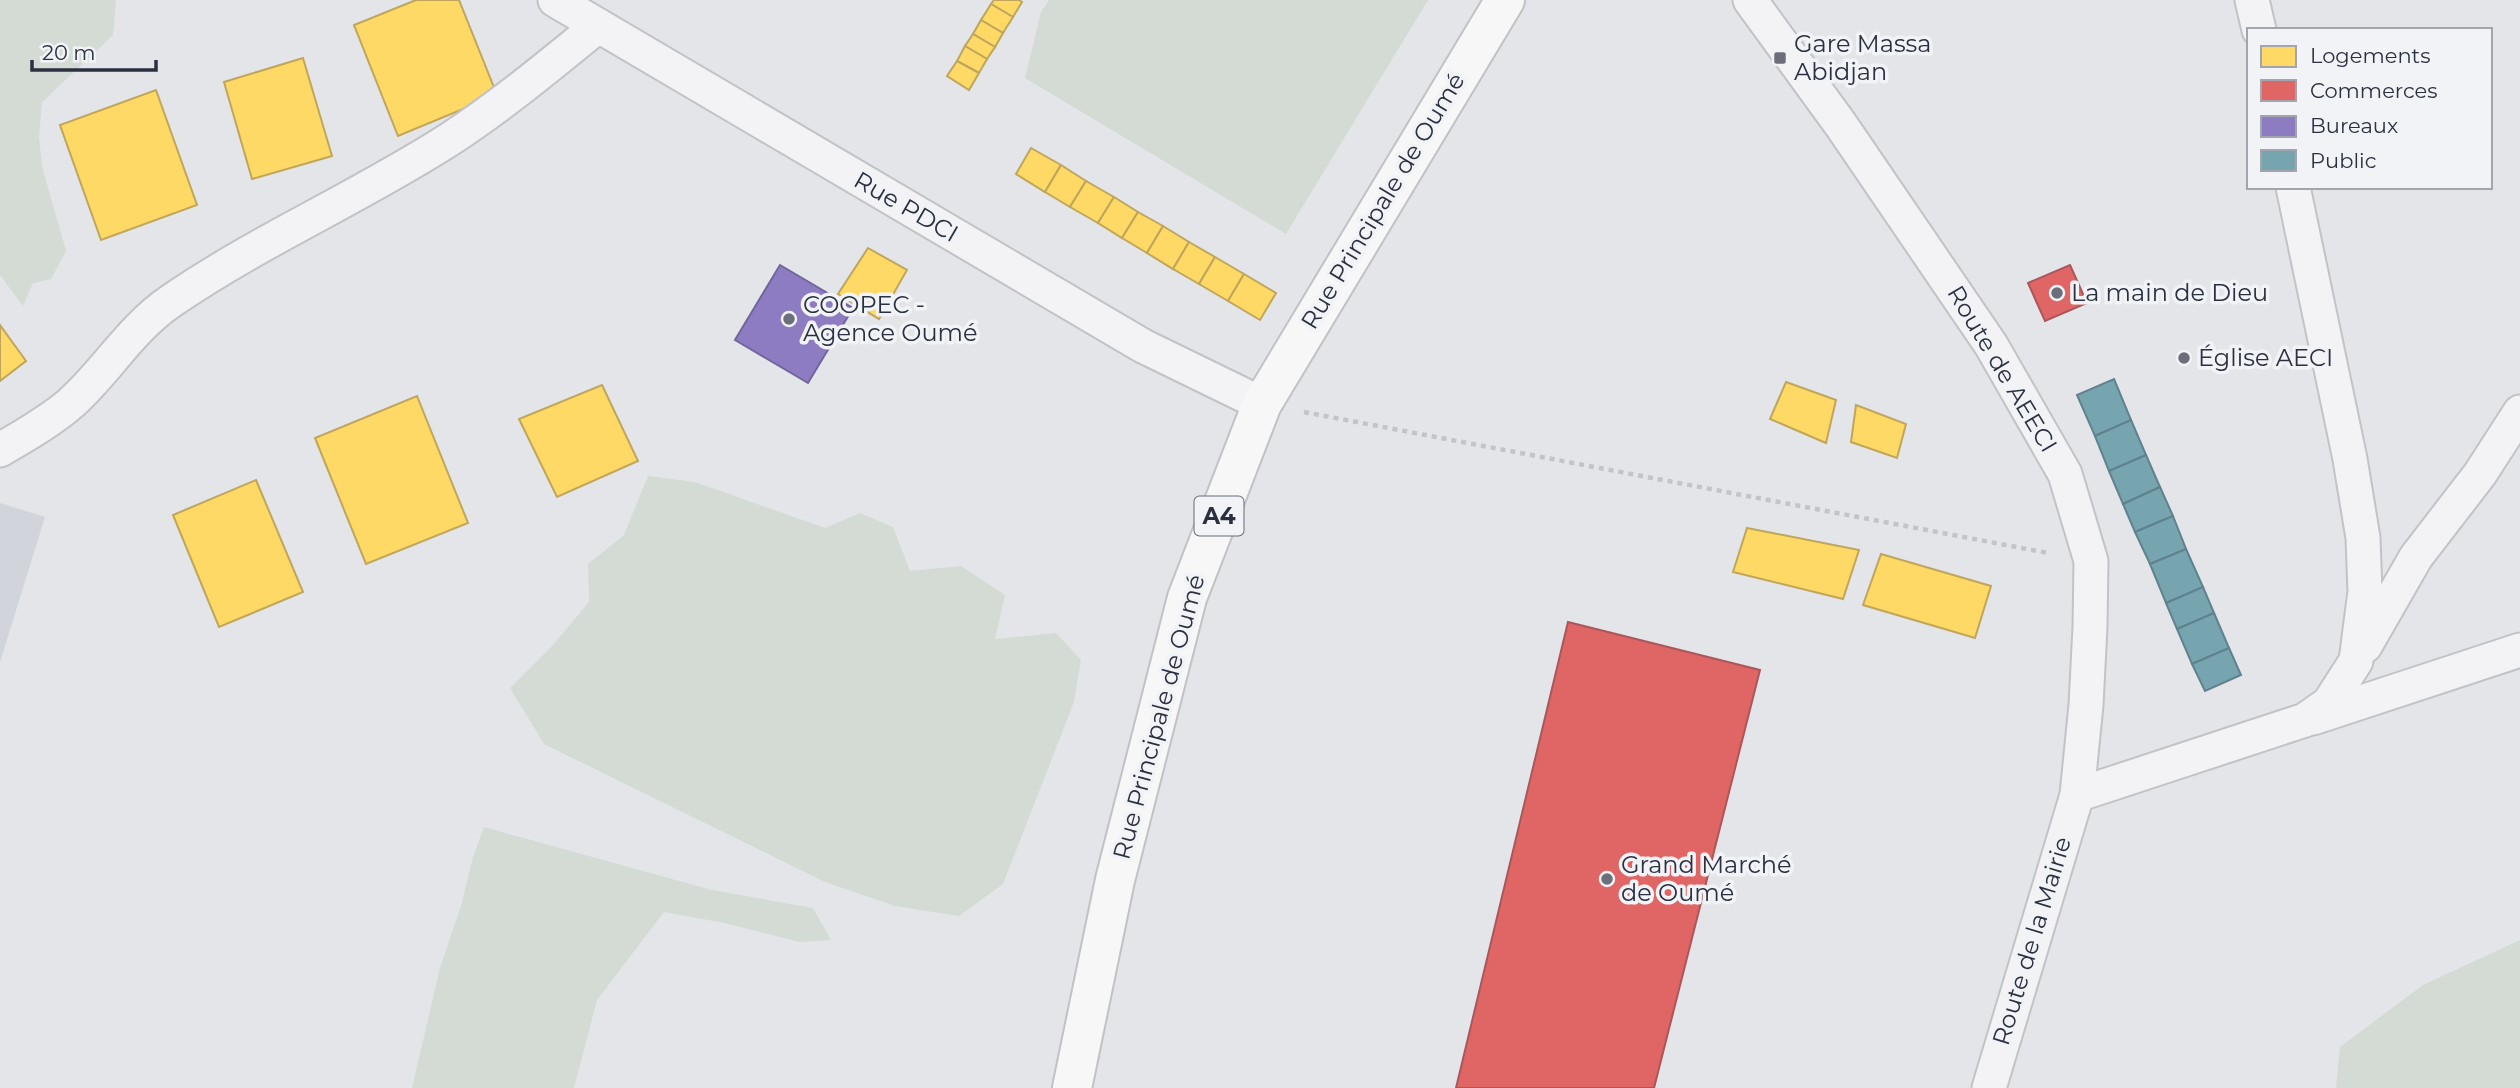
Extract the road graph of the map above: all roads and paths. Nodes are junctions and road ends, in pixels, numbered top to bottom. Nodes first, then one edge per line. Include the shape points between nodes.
1 (555, 0) edge
2 (1505, 0) edge
3 (1750, 0) edge
4 (2252, 0) edge
5 (598, 26) junction
6 (2259, 28) edge
7 (2293, 189) edge
8 (1262, 404) junction
9 (2520, 412) edge
10 (0, 450) edge
11 (2091, 561) junction
12 (2520, 650) edge
13 (2356, 661) junction
14 (2305, 720) junction
15 (2077, 794) junction
16 (1072, 1088) edge
17 (1989, 1088) edge

1 - 5 street, Rue PDCI
2 - 8 main road, Rue Principale de Oumé / A4
3 - 11 street, Route de AEECI via 1991,345 2065,474
4 - 6 street
5 - 8 street, Rue PDCI via 1143,346
5 - 10 street via 451,139 211,274 155,312 71,403
7 - 13 street via 2339,398 2363,538 2365,592
8 - 11 path
8 - 16 main road, Rue Principale de Oumé / A4 via 1187,598 1115,880
9 - 13 street via 2480,474 2416,557
11 - 15 street, Route de AEECI
12 - 14 street
13 - 14 street via 2329,703
14 - 15 street
15 - 17 street, Route de la Mairie

